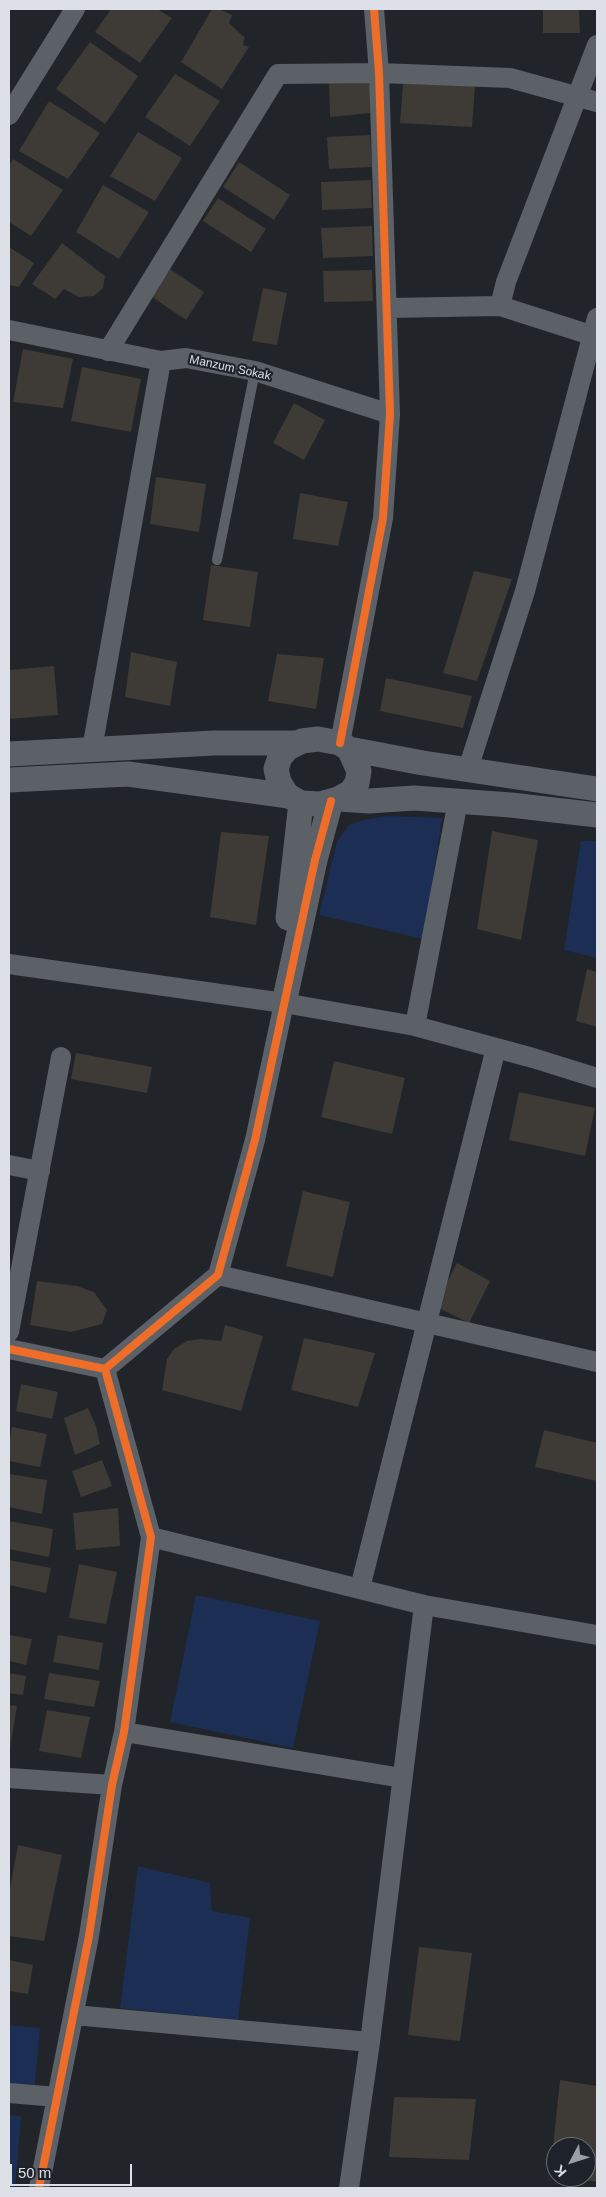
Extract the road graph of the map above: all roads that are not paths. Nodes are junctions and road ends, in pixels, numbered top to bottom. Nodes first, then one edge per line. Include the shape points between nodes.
1 (75, 9) edge
2 (374, 9) edge
3 (597, 44) edge
4 (379, 73) junction
5 (576, 96) junction
6 (597, 102) edge
7 (9, 115) edge
8 (500, 306) junction
9 (386, 308) junction
10 (9, 330) edge
11 (596, 330) edge
12 (108, 351) junction
13 (161, 361) junction
14 (255, 371) junction
15 (390, 414) junction
16 (216, 560) dead end
17 (297, 743) junction
18 (345, 746) junction
19 (92, 749) junction
20 (9, 754) edge
21 (468, 769) junction
22 (9, 780) edge
23 (597, 789) edge
24 (295, 799) junction
25 (335, 800) junction
26 (458, 801) junction
27 (597, 815) edge
28 (9, 964) edge
29 (284, 1003) junction
30 (415, 1026) junction
31 (496, 1048) junction
32 (61, 1057) dead end
33 (597, 1078) edge
34 (9, 1166) edge
35 (40, 1172) junction
36 (218, 1275) junction
37 (426, 1323) junction
38 (9, 1332) edge
39 (9, 1349) edge
40 (597, 1362) edge
41 (105, 1368) junction
42 (151, 1537) junction
43 (360, 1588) junction
44 (424, 1605) junction
45 (597, 1635) edge
46 (124, 1732) junction
47 (9, 1778) edge
48 (402, 1778) junction
49 (112, 1785) junction
50 (74, 2015) junction
51 (370, 2042) junction
52 (9, 2094) edge
53 (57, 2097) junction
54 (39, 2188) edge
55 (349, 2188) edge

1 - 7 street
2 - 4 street
3 - 5 street
4 - 5 street via 510,78
4 - 9 street
4 - 12 street via 278,74
5 - 6 street
5 - 8 street via 506,282
8 - 9 street
8 - 11 street
9 - 15 street
10 - 12 street, Manzum Sokak
11 - 21 street via 525,591
12 - 13 street, Manzum Sokak
13 - 14 street, Manzum Sokak via 186,358
13 - 19 street
14 - 15 street, Manzum Sokak
14 - 16 lane
15 - 18 street via 383,518
17 - 18 street via 318,740
17 - 19 street
17 - 24 street via 280,757 276,769 279,782
18 - 21 street
18 - 25 street via 359,771 357,782 351,792
19 - 20 street
21 - 23 street
22 - 24 street via 128,774
24 - 25 street via 320,804
24 - 29 street
25 - 26 street via 414,798
25 - 29 street via 315,860
26 - 27 street
26 - 30 street
28 - 29 street
29 - 30 street
29 - 36 street via 255,1140
30 - 31 street
31 - 33 street
31 - 37 street
32 - 35 street
34 - 35 street
35 - 38 street
36 - 37 street
36 - 41 street
37 - 40 street
37 - 43 street
39 - 41 street
41 - 42 street
42 - 43 street
42 - 46 street
43 - 44 street
44 - 45 street
44 - 48 street
46 - 48 street
46 - 49 street
47 - 49 street
48 - 51 street
49 - 50 street
50 - 51 street
50 - 53 street
51 - 55 street
52 - 53 street
53 - 54 street

